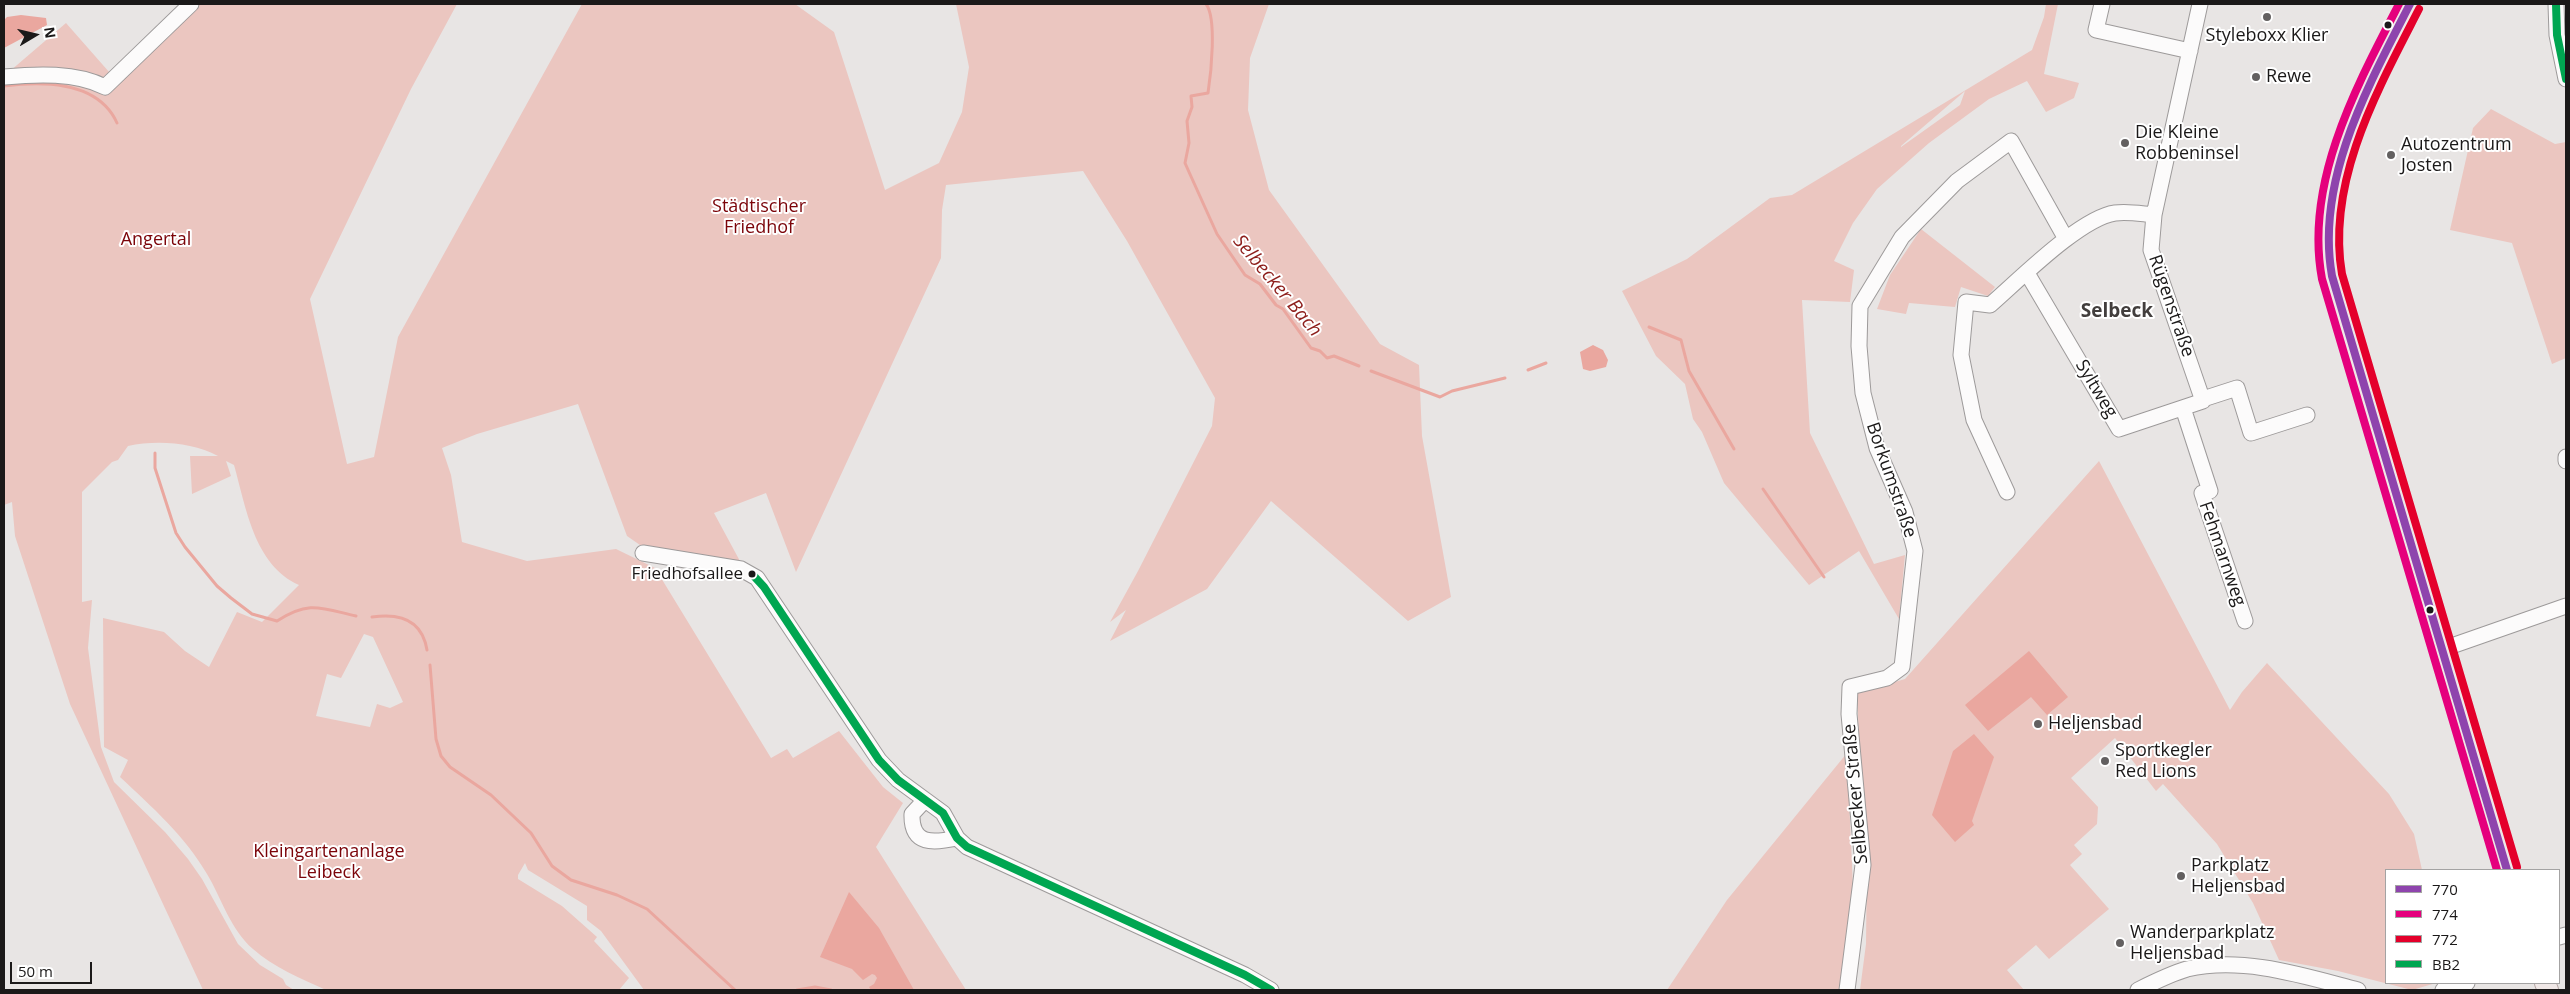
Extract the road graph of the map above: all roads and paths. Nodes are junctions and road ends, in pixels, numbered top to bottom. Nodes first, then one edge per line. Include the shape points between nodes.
1 (191, 4) edge
2 (2102, 4) edge
3 (2200, 4) edge
4 (2410, 4) edge
5 (2556, 4) edge
6 (2190, 51) junction
7 (4, 77) edge
8 (2566, 79) edge
9 (2154, 216) junction
10 (2066, 239) junction
11 (2027, 273) junction
12 (2203, 400) junction
13 (2183, 408) junction
14 (2307, 415) dead end
15 (2007, 492) dead end
16 (643, 553) dead end
17 (2566, 606) edge
18 (2245, 621) dead end
19 (2443, 649) junction
20 (1850, 687) joint
21 (924, 800) junction
22 (957, 838) junction
23 (2507, 869) edge
24 (2464, 984) edge
25 (1271, 990) edge
26 (1847, 990) edge
27 (2138, 990) edge
28 (2358, 990) edge
29 (2443, 990) edge

1 - 7 street via 105,87 93,80 56,75
2 - 6 street via 2096,30
3 - 6 street, Rügenstraße
4 - 19 main road via 2380,63 2350,138 2330,209 2327,250
5 - 8 street via 2557,35
6 - 9 street, Rügenstraße
9 - 10 street via 2115,212 2097,218
9 - 12 street, Rügenstraße via 2151,250
10 - 11 street
10 - 20 street, Borkumstraße via 2010,140 1957,182 1902,237 1860,306 1863,393 1877,448 1905,512 1915,551 1902,667 1886,678
11 - 13 street, Syltweg via 2119,429
11 - 15 street via 1990,304 1966,302 1961,354 1974,420
12 - 13 street, Syltweg
12 - 14 street, Syltweg via 2237,388 2252,433
13 - 18 street, Fehmarnweg via 2210,490 2202,493
16 - 21 street via 741,569 757,578 870,749 898,780
17 - 19 street
19 - 23 main road
20 - 26 street, Selbecker Straße via 1849,714 1863,865
21 - 22 street via 943,813
21 - 22 street via 912,814 915,833 931,843
22 - 25 street via 967,847 1022,874
24 - 29 street
27 - 28 street via 2188,969 2233,966 2265,969

